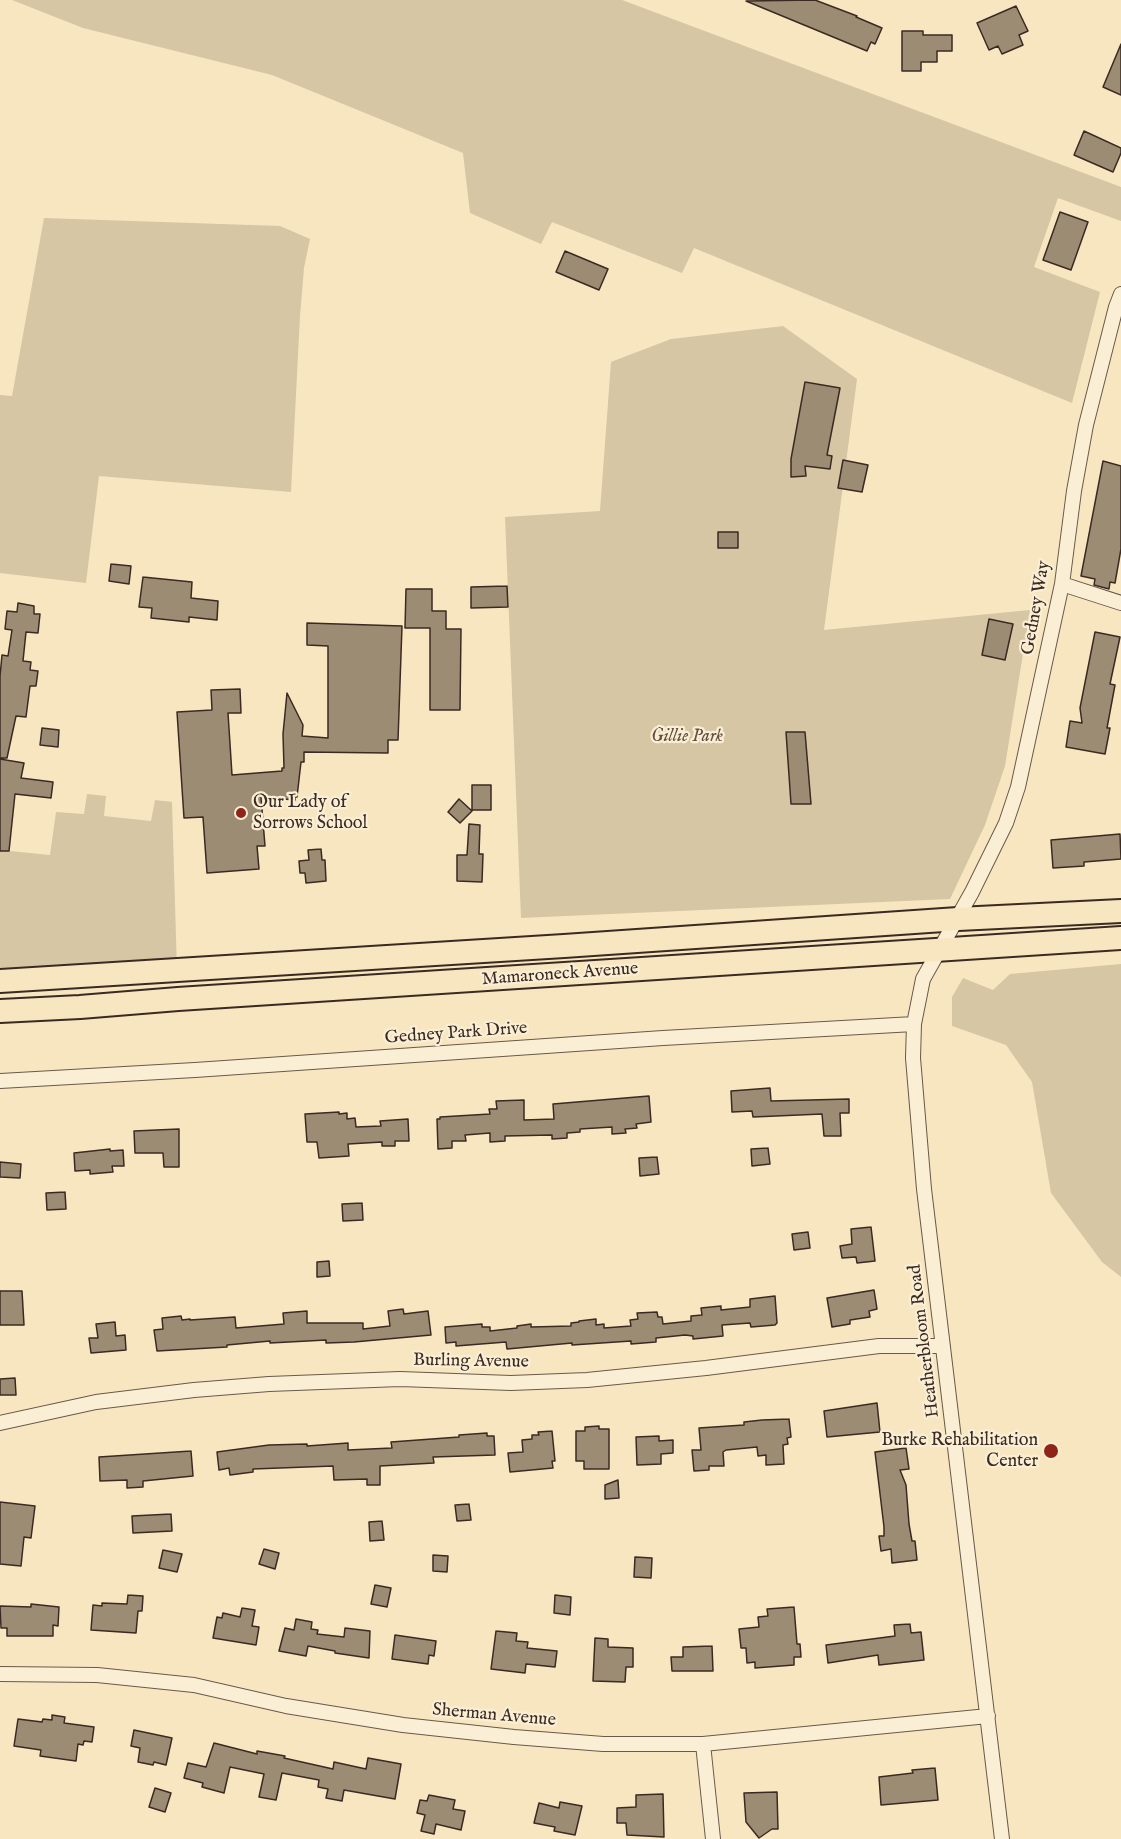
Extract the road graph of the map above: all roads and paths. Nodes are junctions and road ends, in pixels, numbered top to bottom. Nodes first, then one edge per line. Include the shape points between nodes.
1 (1121, 294) edge
2 (1062, 584) junction
3 (1121, 603) edge
4 (1121, 910) edge
5 (958, 919) junction
6 (1121, 938) edge
7 (940, 950) junction
8 (0, 981) edge
9 (0, 1011) edge
10 (914, 1024) junction
11 (0, 1081) edge
12 (943, 1346) junction
13 (0, 1423) edge
14 (0, 1674) edge
15 (988, 1716) junction
16 (703, 1744) junction
17 (713, 1839) edge
18 (1002, 1839) edge

1 - 2 street, Gedney Way via 1086,425
2 - 3 street
2 - 5 street, Gedney Way via 1018,787 1006,823
4 - 5 main road, Mamaroneck Avenue
5 - 7 street, Heatherbloom Road
5 - 8 main road, Mamaroneck Avenue
6 - 7 main road, Mamaroneck Avenue
7 - 9 main road, Mamaroneck Avenue
7 - 10 street, Heatherbloom Road via 923,979
10 - 11 street, Gedney Park Drive
10 - 12 street, Heatherbloom Road via 924,1189
12 - 13 street, Burling Avenue via 879,1346 587,1380 511,1383 400,1379 226,1387 96,1402
12 - 15 street, Heatherbloom Road
14 - 16 street, Sherman Avenue via 97,1675 195,1685 286,1706 403,1725 514,1737 603,1744
15 - 16 street, Sherman Avenue
15 - 18 street, Heatherbloom Road
16 - 17 street

